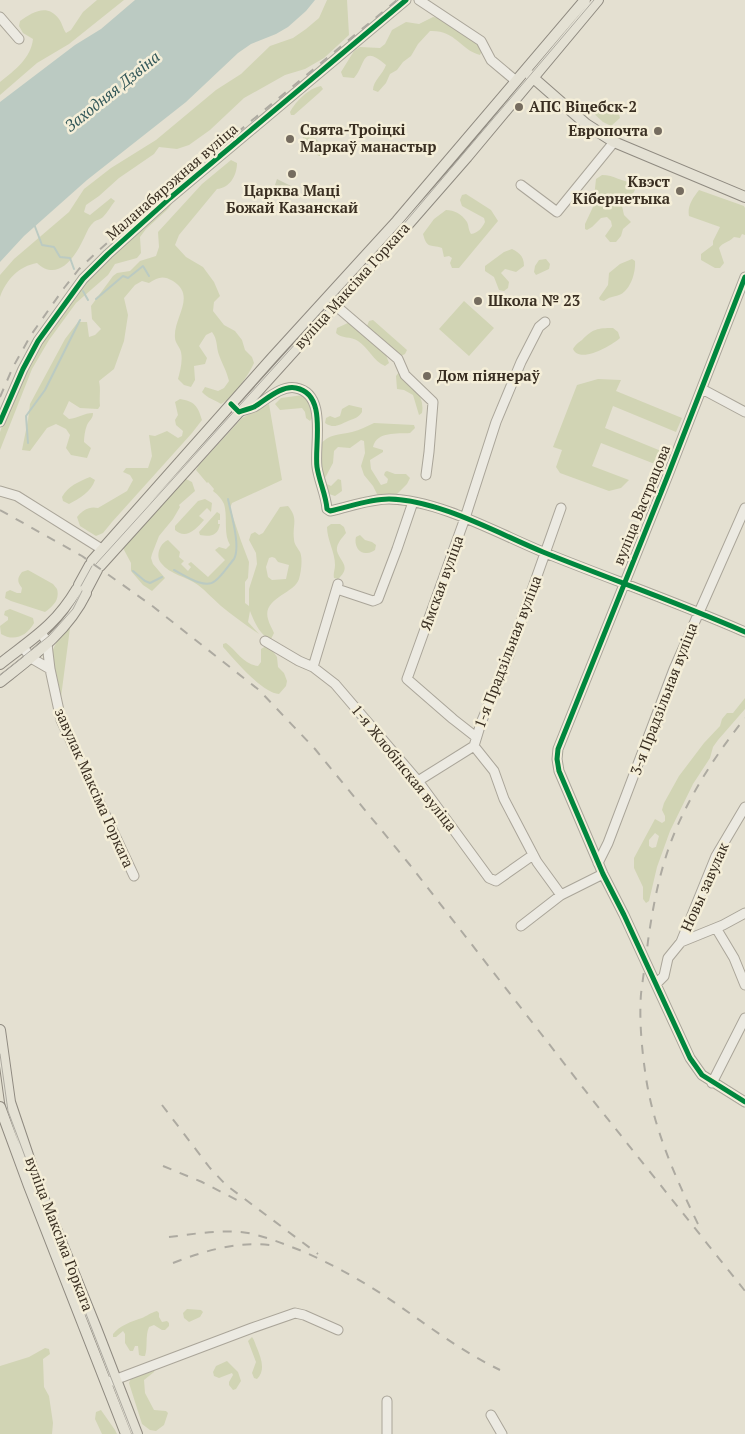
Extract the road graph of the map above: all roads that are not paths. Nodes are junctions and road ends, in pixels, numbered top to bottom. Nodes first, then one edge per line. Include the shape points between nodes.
1 (406, 0) edge
2 (419, 0) edge
3 (585, 0) edge
4 (598, 0) edge
5 (0, 17) edge
6 (19, 40) dead end
7 (529, 74) junction
8 (516, 81) junction
9 (614, 142) junction
10 (463, 153) junction
11 (521, 185) dead end
12 (745, 197) edge
13 (401, 225) junction
14 (745, 277) edge
15 (335, 305) junction
16 (545, 322) dead end
17 (272, 358) junction
18 (280, 366) junction
19 (702, 389) junction
20 (230, 404) junction
21 (239, 412) junction
22 (745, 412) edge
23 (219, 418) junction
24 (0, 422) edge
25 (228, 425) junction
26 (180, 461) junction
27 (188, 469) junction
28 (426, 475) dead end
29 (0, 491) edge
30 (413, 502) junction
31 (561, 508) dead end
32 (745, 508) edge
33 (465, 518) junction
34 (106, 552) junction
35 (545, 552) junction
36 (625, 583) junction
37 (82, 589) junction
38 (699, 612) junction
39 (745, 632) edge
40 (42, 633) junction
41 (265, 640) dead end
42 (47, 644) junction
43 (22, 647) junction
44 (30, 658) junction
45 (0, 664) edge
46 (313, 667) junction
47 (50, 669) junction
48 (0, 682) edge
49 (475, 741) junction
50 (418, 781) junction
51 (745, 807) edge
52 (533, 855) junction
53 (598, 863) junction
54 (603, 874) junction
55 (134, 876) dead end
56 (561, 895) junction
57 (745, 913) edge
58 (521, 926) dead end
59 (716, 928) junction
60 (681, 942) junction
61 (656, 984) junction
62 (745, 985) edge
63 (745, 1018) edge
64 (0, 1030) edge
65 (712, 1083) junction
66 (745, 1102) edge
67 (3, 1105) edge
68 (338, 1330) dead end
69 (111, 1381) junction
70 (387, 1401) dead end
71 (490, 1416) dead end
72 (126, 1434) edge
73 (137, 1434) edge
74 (387, 1434) edge
75 (502, 1434) edge

1 - 24 street, Маланабярэжная вуліца via 170,198 83,279 38,341 22,369
2 - 8 street via 481,41 491,60
3 - 7 main road, вуліца Максіма Горкага
4 - 7 main road, вуліца Максіма Горкага
5 - 6 street
7 - 8 main road, вуліца Максіма Горкага
7 - 9 main road via 586,124
7 - 10 main road, вуліца Максіма Горкага
8 - 10 main road, вуліца Максіма Горкага
9 - 11 street via 557,212
9 - 12 main road
10 - 13 main road, вуліца Максіма Горкага
13 - 15 main road, вуліца Максіма Горкага
13 - 17 main road, вуліца Максіма Горкага
14 - 19 street, вуліца Вастрацова
15 - 18 main road, вуліца Максіма Горкага
15 - 28 street via 398,359 405,375 432,402
16 - 33 street, Ямская вуліца via 539,327 511,385
17 - 18 street
17 - 20 main road, вуліца Максіма Горкага
18 - 21 main road, вуліца Максіма Горкага
19 - 22 street
19 - 36 street, вуліца Вастрацова
20 - 21 street
20 - 23 main road, вуліца Максіма Горкага
21 - 25 main road, вуліца Максіма Горкага
21 - 30 street via 286,389 296,388 310,395 314,401 318,432 317,467 327,509 389,499
23 - 25 street
23 - 26 main road, вуліца Максіма Горкага
25 - 27 main road, вуліца Максіма Горкага
26 - 27 street
26 - 34 main road, вуліца Максіма Горкага
27 - 34 main road, вуліца Максіма Горкага
29 - 34 street via 16,496
30 - 33 street
30 - 46 street via 378,599 373,601 338,587
31 - 35 street, 1-я Прадзільная вуліца
32 - 38 street, 3-я Прадзільная вуліца
33 - 35 street
33 - 49 street, Ямская вуліца via 407,679
34 - 37 main road, вуліца Максіма Горкага
35 - 36 street
35 - 49 street, 1-я Прадзільная вуліца
36 - 38 street
36 - 53 street, вуліца Вастрацова via 558,749 557,759 559,771
37 - 40 main road, вуліца Максіма Горкага
37 - 42 main road, вуліца Максіма Горкага via 73,616
38 - 39 street
38 - 53 street, 3-я Прадзільная вуліца
40 - 42 street, завулак Максіма Горкага
40 - 43 main road, вуліца Максіма Горкага
41 - 46 street, 1-я Жлобінская вуліца
42 - 44 main road, вуліца Максіма Горкага
42 - 47 street, завулак Максіма Горкага
43 - 44 street
43 - 45 main road, вуліца Максіма Горкага
44 - 47 street
44 - 48 main road, вуліца Максіма Горкага
46 - 50 street, 1-я Жлобінская вуліца via 335,684
47 - 55 street, завулак Максіма Горкага via 61,720
49 - 50 street
49 - 52 street, 1-я Прадзільная вуліца via 494,771 504,799
50 - 52 street, 1-я Жлобінская вуліца via 489,878 496,881
51 - 60 street, Новы завулак via 716,856
52 - 56 street, 1-я Прадзільная вуліца
53 - 54 street
54 - 56 street
54 - 61 street
56 - 58 street
57 - 59 street
59 - 60 street
59 - 62 street
60 - 61 street, Новы завулак via 668,958 664,976
61 - 65 street via 690,1058 697,1070
63 - 65 street
64 - 67 main road, вуліца Максіма Горкага
65 - 66 street
67 - 69 main road, вуліца Максіма Горкага via 37,1182
68 - 69 street via 295,1313
69 - 72 main road, вуліца Максіма Горкага
69 - 73 main road, вуліца Максіма Горкага
70 - 74 street
71 - 75 street

